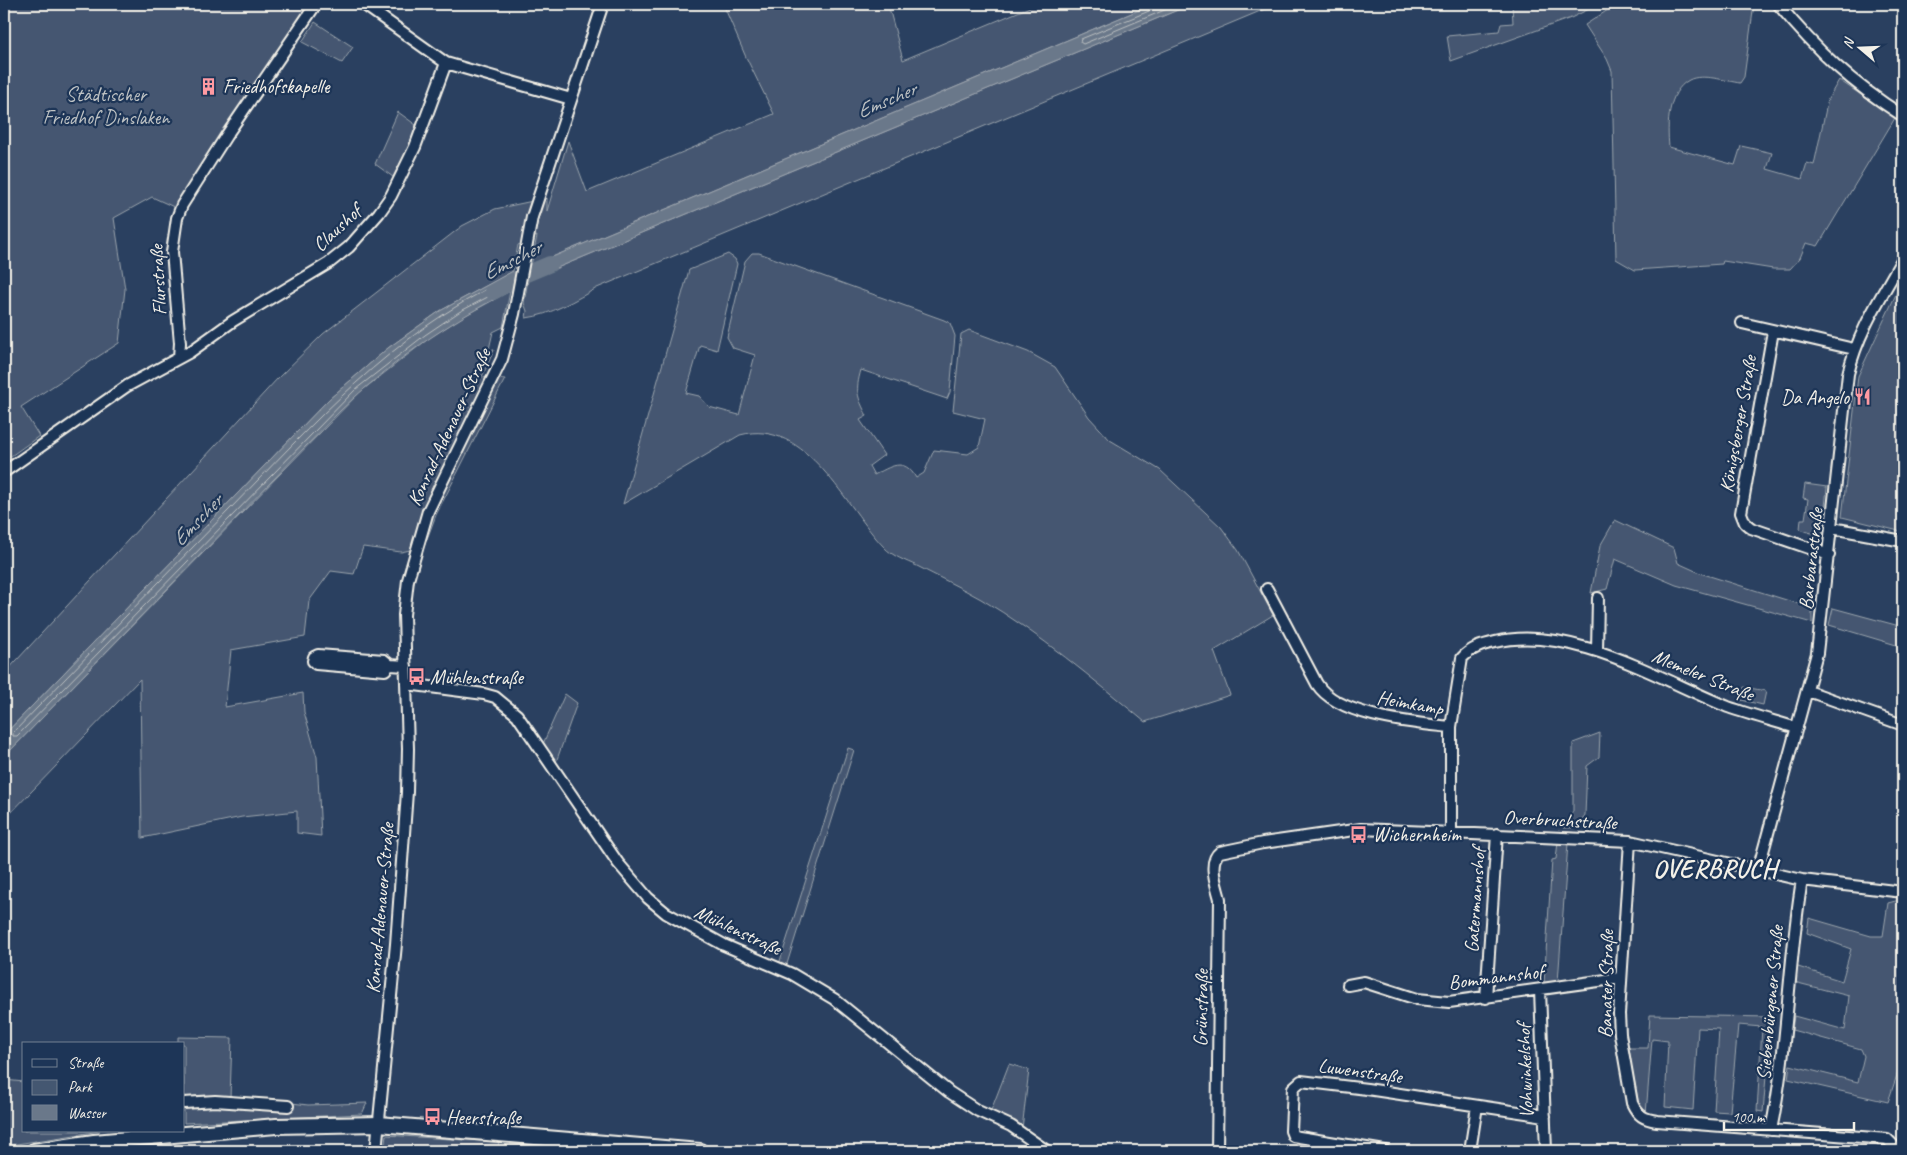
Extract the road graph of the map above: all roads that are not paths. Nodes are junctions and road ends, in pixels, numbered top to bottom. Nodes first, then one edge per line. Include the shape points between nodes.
1 (316, 4) edge
2 (363, 4) edge
3 (603, 4) edge
4 (1778, 4) edge
5 (446, 63) junction
6 (571, 99) junction
7 (1903, 116) edge
8 (1903, 258) edge
9 (1742, 323) dead end
10 (1773, 331) junction
11 (1854, 349) junction
12 (179, 357) junction
13 (4, 472) edge
14 (1832, 528) junction
15 (1903, 541) edge
16 (1829, 555) junction
17 (1267, 589) dead end
18 (1598, 598) dead end
19 (1597, 651) junction
20 (390, 665) junction
21 (406, 666) junction
22 (406, 684) junction
23 (1808, 691) junction
24 (1903, 725) edge
25 (1451, 727) junction
26 (1797, 728) junction
27 (1451, 832) junction
28 (1497, 834) junction
29 (1630, 840) junction
30 (1214, 862) joint
31 (1758, 870) junction
32 (1802, 880) junction
33 (1903, 892) edge
34 (1620, 978) junction
35 (1348, 985) dead end
36 (1540, 990) junction
37 (1486, 998) junction
38 (185, 1103) edge
39 (288, 1106) dead end
40 (1477, 1106) junction
41 (1545, 1116) junction
42 (380, 1124) junction
43 (1771, 1130) junction
44 (179, 1132) edge
45 (185, 1132) edge
46 (115, 1136) edge
47 (34, 1151) edge
48 (376, 1151) edge
49 (700, 1151) edge
50 (1047, 1151) edge
51 (1217, 1151) edge
52 (1386, 1151) edge
53 (1470, 1151) edge
54 (1546, 1151) edge
55 (1894, 1151) edge

1 - 12 street, Flurstraße via 226,136 179,212 172,252
2 - 5 street
3 - 6 street, Konrad-Adenauer-Straße
4 - 7 street via 1831,64
5 - 6 street
5 - 12 street, Claushof via 416,147 391,196 362,233 328,263
6 - 21 street, Konrad-Adenauer-Straße via 532,217 514,314 498,370 428,512 420,535 405,599
8 - 11 street, Barbarastraße
9 - 10 street
10 - 11 street
10 - 16 street, Königsberger Straße via 1741,513 1751,528
11 - 14 street, Barbarastraße via 1848,374
12 - 13 street via 127,386
14 - 15 street
14 - 16 street, Barbarastraße
16 - 23 street, Barbarastraße via 1817,653
17 - 25 street, Heimkamp via 1326,696 1393,721
18 - 19 street
19 - 25 street, Memeler Straße via 1546,638 1502,641 1476,648 1462,658
19 - 26 street, Memeler Straße via 1730,708
20 - 20 street via 384,660 318,655 313,661 316,664 386,670
20 - 21 street
21 - 22 street, Konrad-Adenauer-Straße
22 - 42 street, Konrad-Adenauer-Straße via 407,792
22 - 50 street, Mühlenstraße via 484,694 504,703 526,727 618,863 654,903 688,926 792,974 834,999 948,1092 1011,1126
23 - 24 street
23 - 26 street, Barbarastraße
25 - 27 street, Heimkamp
26 - 31 street, Barbarastraße
27 - 28 street, Overbruchstraße
27 - 30 street, Overbruchstraße via 1362,829 1233,848 1220,852
28 - 29 street, Overbruchstraße
28 - 37 street, Gatermannshof
29 - 31 street, Overbruchstraße
29 - 34 street, Banater Straße
30 - 51 street, Grünstraße via 1220,900
31 - 32 street, Overbruchstraße
32 - 33 street, Overbruchstraße
32 - 43 street, Siebenbürgener Straße via 1793,932 1782,1080
34 - 36 street, Bommannshof
34 - 43 street, Banater Straße via 1620,1034 1632,1103 1641,1117
35 - 37 street, Bommannshof via 1364,982 1434,1002
36 - 37 street, Bommannshof
36 - 41 street, Vohwinkelshof
38 - 39 street via 216,1101
40 - 41 street, Luwenstraße
40 - 52 street, Luwenstraße via 1301,1081 1295,1084 1293,1136
40 - 53 street
41 - 54 street, Vohwinkelshof
42 - 45 main road
42 - 48 street, Konrad-Adenauer-Straße
42 - 49 main road
43 - 55 street, Banater Straße via 1887,1139 1894,1146
44 - 46 main road
46 - 47 main road

